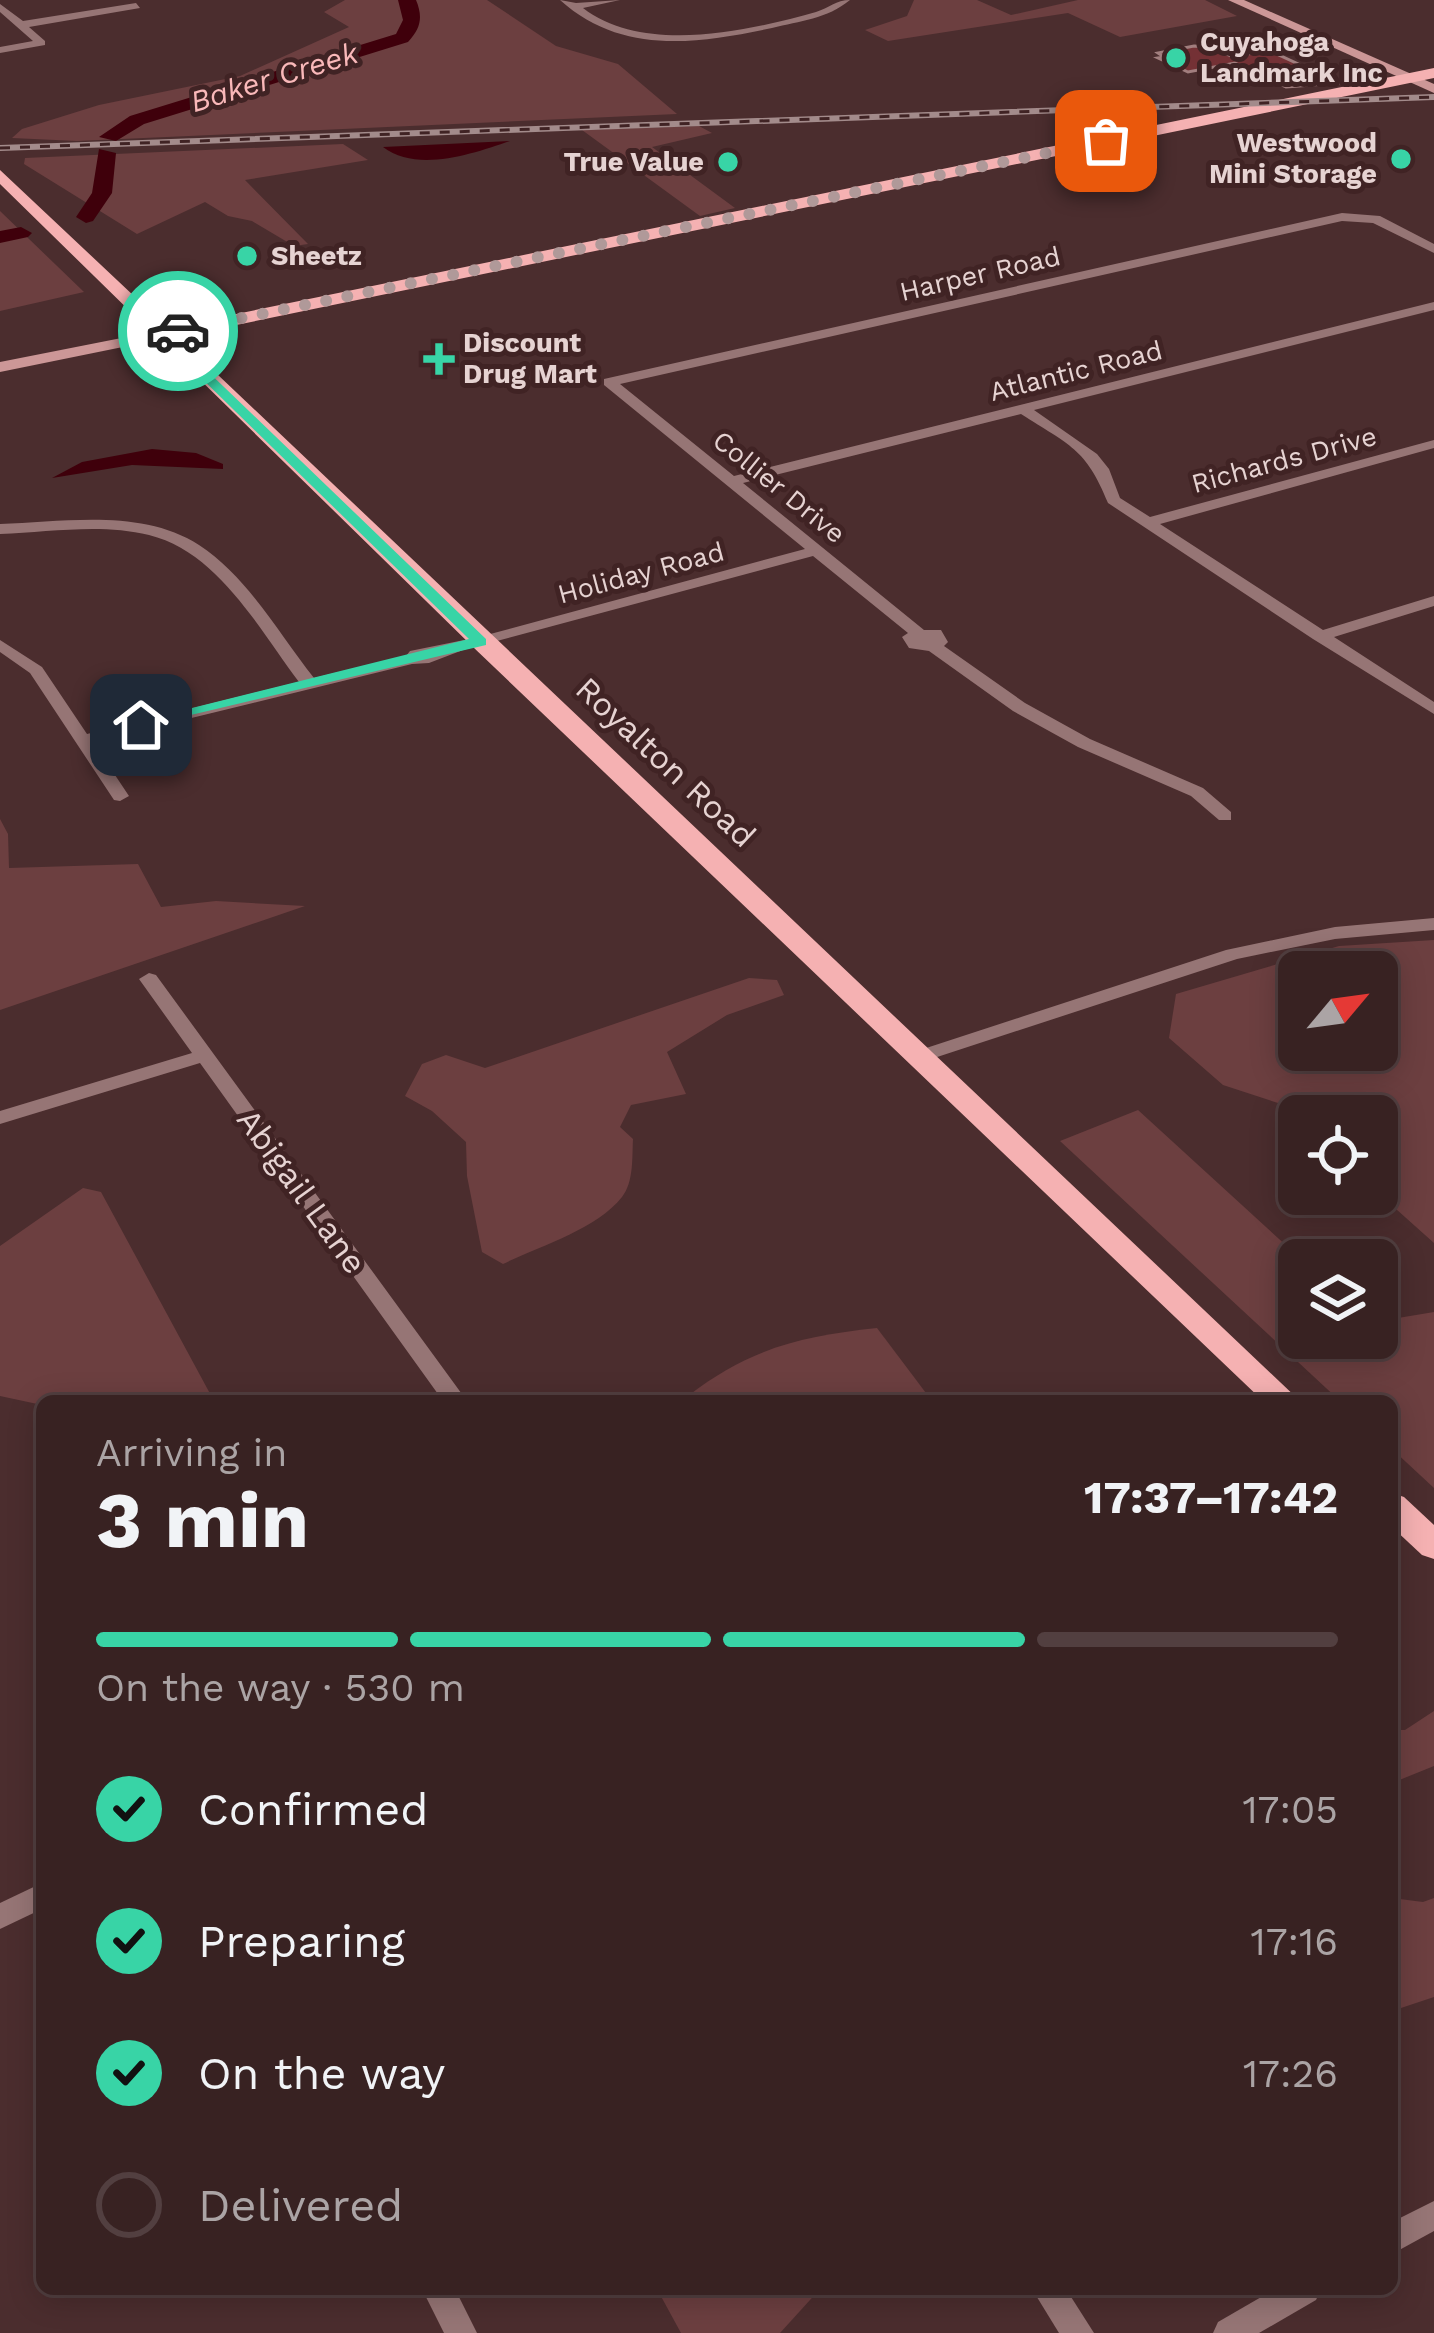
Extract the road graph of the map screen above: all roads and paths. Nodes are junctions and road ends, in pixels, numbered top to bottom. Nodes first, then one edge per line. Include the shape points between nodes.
1 (615, 0) edge
2 (845, 0) edge
3 (1234, 0) edge
4 (133, 3) edge
5 (569, 3) edge
6 (0, 7) edge
7 (20, 25) junction
8 (0, 50) edge
9 (1434, 73) edge
10 (1410, 78) junction
11 (1434, 89) edge
12 (0, 175) edge
13 (1434, 249) edge
14 (1434, 306) edge
15 (1414, 311) junction
16 (1434, 322) edge
17 (162, 334) junction
18 (0, 367) edge
19 (609, 382) joint
20 (1023, 409) junction
21 (1434, 444) edge
22 (730, 482) junction
23 (1146, 523) junction
24 (0, 530) edge
25 (813, 551) junction
26 (1434, 602) edge
27 (1319, 636) junction
28 (0, 645) edge
29 (469, 645) junction
30 (309, 682) junction
31 (1434, 709) edge
32 (82, 740) junction
33 (119, 796) dead end
34 (1225, 817) dead end
35 (1434, 924) edge
36 (149, 979) dead end
37 (203, 1056) junction
38 (921, 1056) junction
39 (0, 1118) edge
40 (451, 1395) edge
41 (1276, 1395) edge
42 (1398, 1512) edge
43 (1434, 1546) edge
44 (36, 1898) edge
45 (0, 1917) edge
46 (1434, 2215) edge
47 (1398, 2236) edge
48 (441, 2295) edge
49 (1052, 2295) edge
50 (1296, 2295) edge
51 (461, 2333) edge
52 (1078, 2333) edge
53 (1229, 2333) edge

1 - 5 street
2 - 5 street via 825,13 656,40 615,34
3 - 10 street
4 - 7 street
6 - 7 street
7 - 8 street via 40,43
9 - 10 main road
10 - 11 street
10 - 17 main road
12 - 17 main road, Royalton Road
13 - 19 street, Harper Road via 1362,216
14 - 15 street, Atlantic Road
15 - 16 street
15 - 20 street, Atlantic Road
17 - 18 street
17 - 29 main road, Royalton Road
19 - 22 street, Collier Drive
20 - 22 street, Atlantic Road
20 - 23 street via 1096,457 1110,475 1112,500
21 - 23 street, Richards Drive
22 - 25 street, Collier Drive
23 - 27 street
24 - 30 street via 114,527 185,544 214,567
25 - 29 street, Holiday Road
25 - 34 street, Collier Drive via 917,632 939,636 933,646 1036,718 1197,792
26 - 27 street
27 - 31 street
28 - 32 street via 36,670
29 - 30 street, Holiday Road
29 - 38 main road, Royalton Road
30 - 32 street, Holiday Road
32 - 33 street
35 - 38 street via 1233,954
36 - 37 street, Abigail Lane
37 - 39 street
37 - 40 street, Abigail Lane
38 - 41 main road, Royalton Road
42 - 43 main road
44 - 45 street
46 - 47 street
48 - 51 street
49 - 52 street
50 - 53 street

